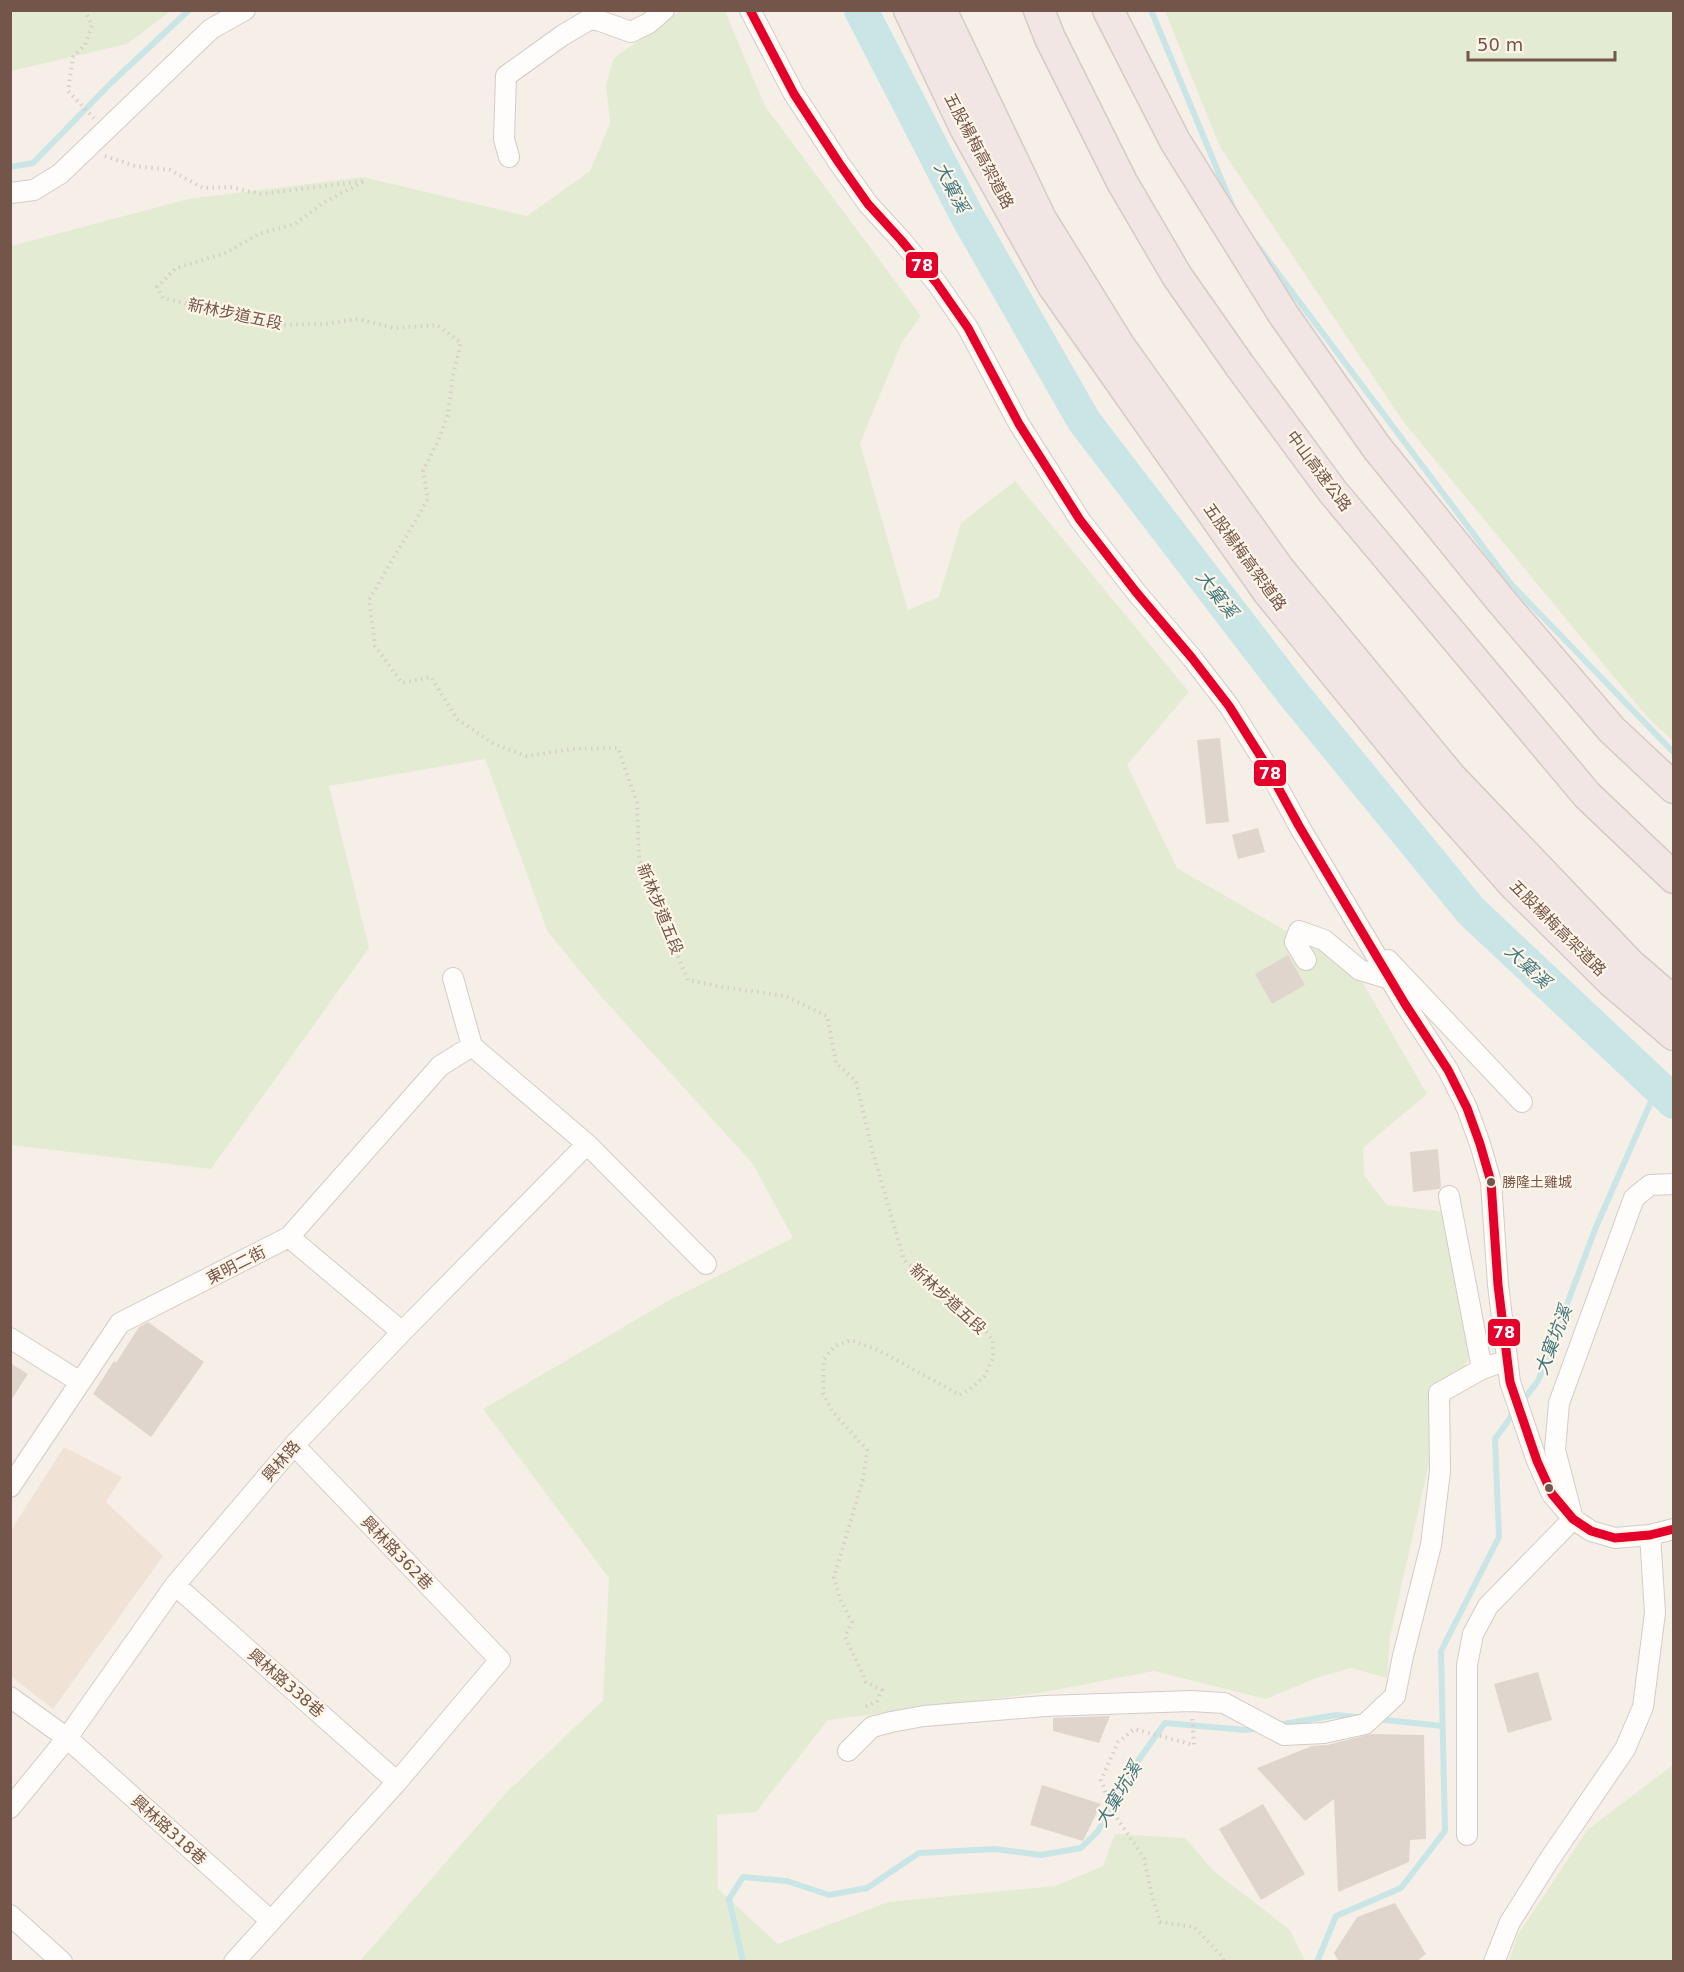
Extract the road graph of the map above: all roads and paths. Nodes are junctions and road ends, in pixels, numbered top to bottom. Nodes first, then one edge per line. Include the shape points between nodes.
1 (84, 10) edge
2 (245, 10) edge
3 (664, 10) edge
4 (750, 10) edge
5 (909, 10) edge
6 (941, 10) edge
7 (1039, 10) edge
8 (1108, 10) edge
9 (95, 139) junction
10 (510, 157) dead end
11 (10, 193) edge
12 (1674, 788) edge
13 (1674, 878) edge
14 (1364, 934) junction
15 (1306, 960) dead end
16 (453, 978) dead end
17 (1390, 979) junction
18 (1674, 1002) edge
19 (1674, 1035) edge
20 (472, 1046) junction
21 (1522, 1102) dead end
22 (587, 1144) junction
23 (1674, 1184) edge
24 (1449, 1196) dead end
25 (289, 1238) junction
26 (706, 1264) dead end
27 (402, 1332) junction
28 (10, 1338) edge
29 (1507, 1360) junction
30 (1482, 1369) junction
31 (80, 1382) junction
32 (294, 1445) junction
33 (10, 1487) edge
34 (1573, 1519) junction
35 (1674, 1529) edge
36 (1650, 1535) junction
37 (175, 1585) junction
38 (10, 1697) edge
39 (1191, 1701) junction
40 (67, 1738) junction
41 (850, 1749) joint
42 (397, 1782) junction
43 (10, 1808) edge
44 (1467, 1835) dead end
45 (10, 1915) edge
46 (271, 1921) junction
47 (62, 1962) edge
48 (234, 1962) edge
49 (1224, 1962) edge
50 (1494, 1962) edge

1 - 9 path via 92,26 85,45 73,57 68,92 98,122
2 - 9 street via 211,29
3 - 10 street via 632,32 592,18 506,76 504,139
4 - 14 street via 794,94 838,163 936,282 968,328 1019,424 1080,520 1229,706
5 - 19 highway, 五股楊梅高架道路 via 964,128 1053,286 1268,592 1434,795 1513,884 1613,983
6 - 18 highway, 五股楊梅高架道路 via 1041,219 1119,345 1280,570 1451,777 1630,964
7 - 13 highway, 中山高速公路 via 1122,182 1177,276 1240,366 1333,492 1580,786
8 - 12 highway via 1175,141 1283,314 1377,448 1612,730
9 - 11 street via 60,174 34,190
9 - 41 path, 新林步道五段 via 102,155 135,166 170,170 203,188 230,187 261,195 365,181 323,203 295,224 258,234 226,253 176,267 157,287 163,298 277,325 358,319 394,328 437,325 461,343 447,415 423,471 428,499 369,600 375,646 402,683 431,677 457,718 494,744 528,756 618,748 637,803 639,858 688,980 785,996 827,1016 836,1063 856,1081 904,1260 980,1324 993,1341 993,1358 984,1377 960,1395 880,1351 851,1341 835,1346 824,1359 823,1393 832,1411 867,1450 864,1476 834,1577 852,1622 845,1636 849,1648 866,1682 882,1690 877,1701 863,1708
14 - 17 street
14 - 21 street
15 - 17 street via 1295,942 1299,931 1324,940 1360,970
16 - 20 street
17 - 29 street via 1448,1070 1480,1144 1491,1182
20 - 22 street
20 - 25 street, 東明二街 via 440,1066
22 - 26 street
22 - 27 street, 興林路
23 - 34 street via 1650,1185 1634,1198 1559,1403 1555,1450
24 - 30 street
25 - 27 street
25 - 31 street, 東明二街 via 120,1323
27 - 32 street, 興林路
28 - 31 street
29 - 30 street
29 - 34 street via 1510,1382 1537,1461 1552,1494
30 - 39 street via 1439,1393 1440,1471 1431,1545 1395,1696 1365,1724 1324,1733 1284,1735 1224,1703
31 - 33 street, 東明二街
32 - 37 street, 興林路
32 - 42 street, 興林路362巷 via 500,1660
34 - 36 street via 1591,1532 1615,1538
34 - 44 street via 1488,1606 1473,1634 1467,1665
35 - 36 street
36 - 50 street via 1655,1613 1643,1707 1625,1749 1515,1914
37 - 40 street, 興林路
37 - 42 street, 興林路338巷
38 - 40 street, 興林路318巷
39 - 41 street via 1045,1706 924,1716 872,1728
39 - 49 path via 1194,1745 1134,1729 1118,1742 1101,1780 1112,1810 1144,1858 1160,1922 1194,1927
40 - 43 street, 興林路
40 - 46 street, 興林路318巷
42 - 46 street
45 - 47 street
46 - 48 street

